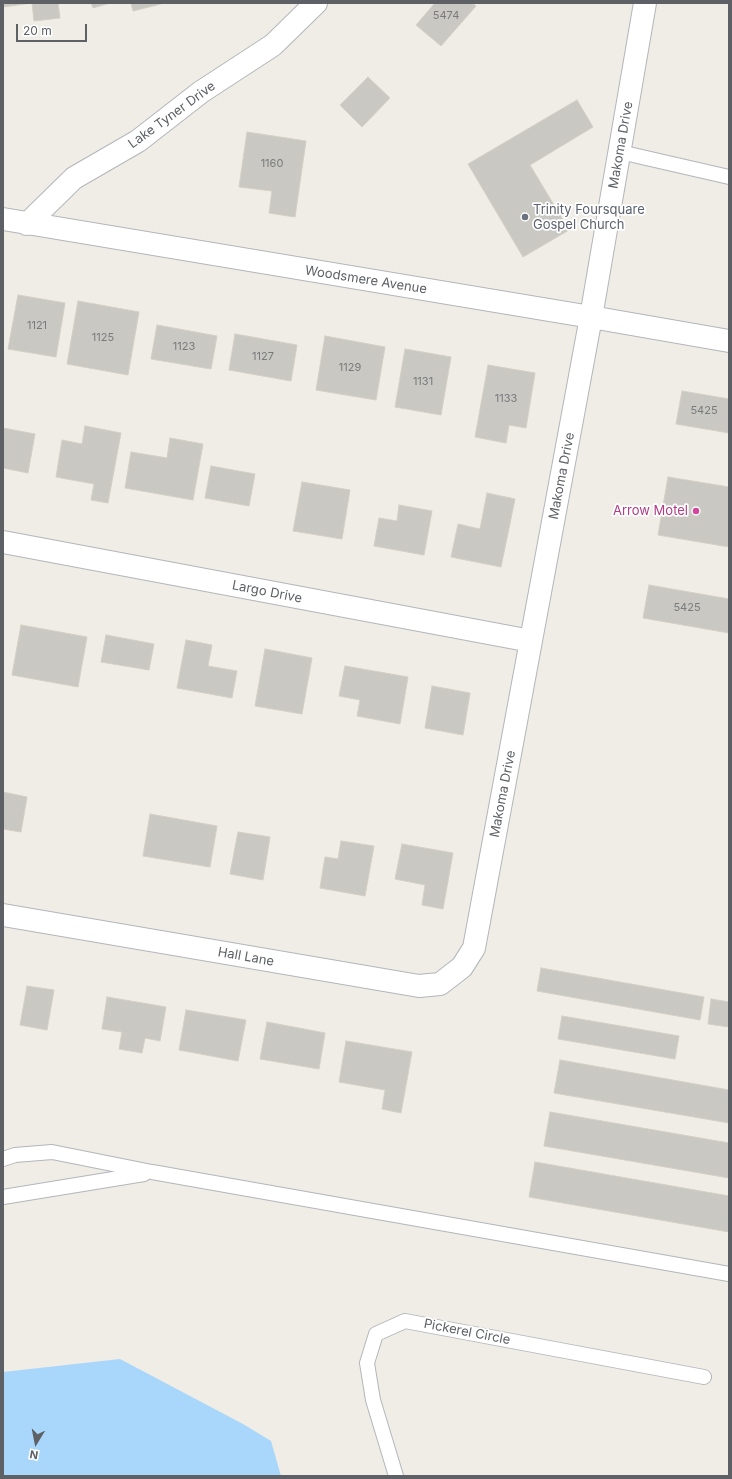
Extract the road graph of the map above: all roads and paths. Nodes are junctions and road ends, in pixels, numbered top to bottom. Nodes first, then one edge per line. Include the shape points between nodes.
1 (316, 3) edge
2 (645, 3) edge
3 (620, 152) junction
4 (729, 177) edge
5 (3, 219) edge
6 (27, 224) junction
7 (591, 317) junction
8 (729, 341) edge
9 (3, 542) edge
10 (531, 641) junction
11 (3, 915) edge
12 (474, 948) joint
13 (3, 1159) edge
14 (152, 1172) junction
15 (3, 1197) edge
16 (729, 1274) edge
17 (704, 1376) dead end
18 (396, 1476) edge

1 - 6 street, Lake Tyner Drive via 273,45 201,92 138,141 74,178
2 - 3 street, Makoma Drive
3 - 4 lane
3 - 7 street, Makoma Drive
5 - 6 street, Woodsmere Avenue
6 - 7 street, Woodsmere Avenue
7 - 8 street, Woodsmere Avenue
7 - 10 street, Makoma Drive
9 - 10 street, Largo Drive
10 - 12 street, Makoma Drive
11 - 12 street, Hall Lane via 419,986 440,984 462,966
13 - 14 lane via 15,1155 52,1152
14 - 15 lane
14 - 16 lane
17 - 18 lane, Pickerel Circle via 405,1321 376,1334 368,1363 373,1400

